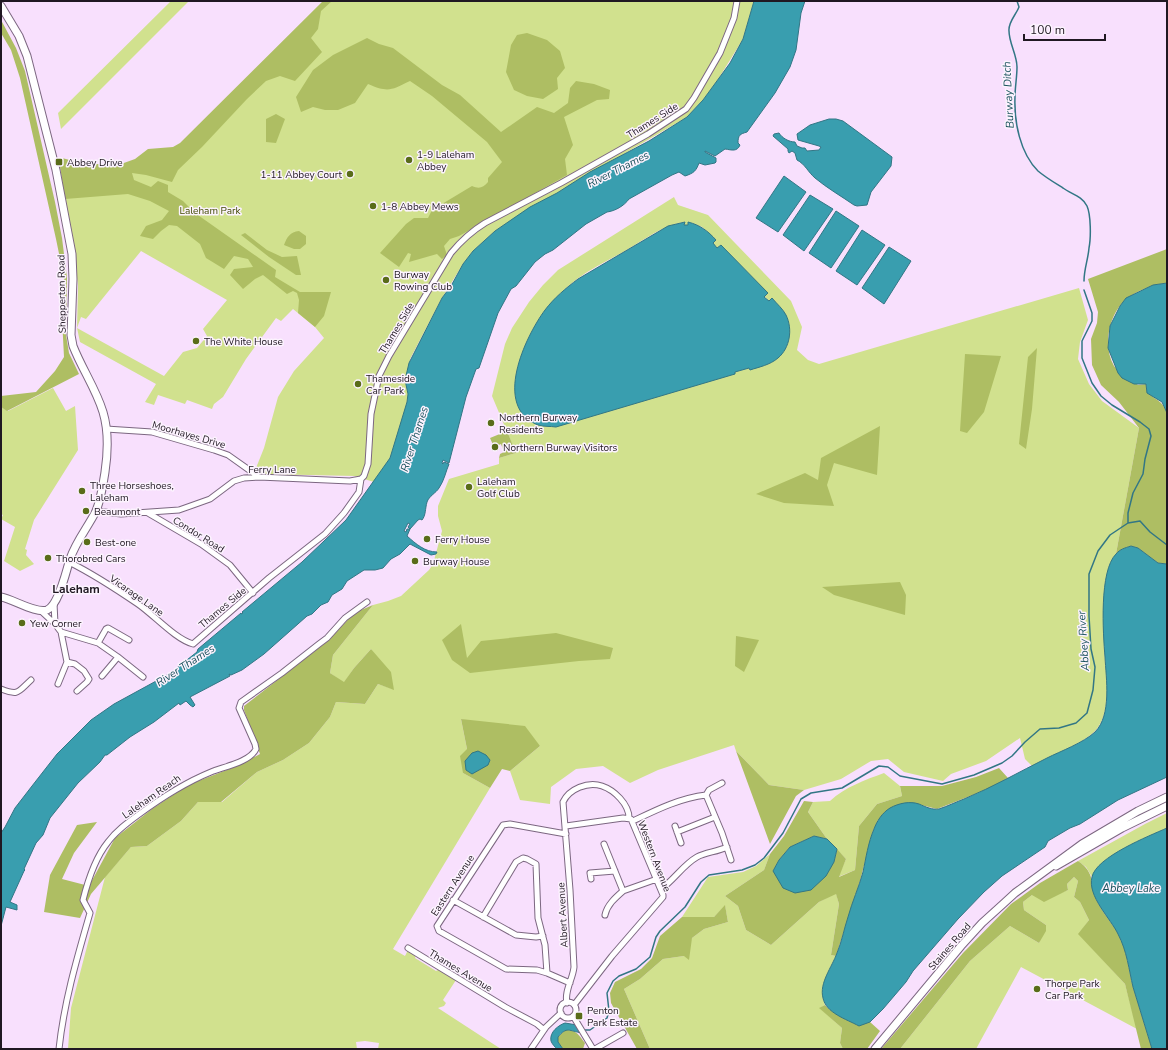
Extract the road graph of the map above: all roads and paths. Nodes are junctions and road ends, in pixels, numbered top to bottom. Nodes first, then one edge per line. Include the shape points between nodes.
1 (737, 1) edge
2 (1, 6) edge
3 (106, 429) junction
4 (259, 477) junction
5 (361, 479) junction
6 (96, 511) junction
7 (148, 513) junction
8 (69, 562) junction
9 (253, 593) junction
10 (1, 597) edge
11 (367, 602) dead end
12 (54, 603) junction
13 (41, 611) junction
14 (55, 624) junction
15 (61, 632) junction
16 (129, 640) dead end
17 (98, 643) junction
18 (193, 644) joint
19 (118, 656) junction
20 (67, 662) junction
21 (102, 676) dead end
22 (143, 678) dead end
23 (31, 680) dead end
24 (58, 684) dead end
25 (1, 689) edge
26 (77, 691) dead end
27 (722, 783) dead end
28 (706, 795) junction
29 (1167, 797) edge
30 (1167, 806) edge
31 (715, 817) junction
32 (631, 820) junction
33 (566, 826) junction
34 (675, 826) dead end
35 (677, 832) junction
36 (566, 834) junction
37 (681, 843) dead end
38 (604, 844) dead end
39 (727, 848) junction
40 (731, 860) dead end
41 (1049, 870) junction
42 (615, 871) junction
43 (591, 879) dead end
44 (657, 879) junction
45 (660, 889) junction
46 (623, 891) junction
47 (453, 900) junction
48 (605, 915) dead end
49 (483, 917) junction
50 (543, 936) junction
51 (408, 948) dead end
52 (547, 973) junction
53 (570, 983) junction
54 (567, 1003) junction
55 (574, 1005) junction
56 (560, 1013) junction
57 (573, 1016) junction
58 (544, 1030) junction
59 (624, 1033) dead end
60 (59, 1049) edge
61 (531, 1049) edge
62 (594, 1049) edge
63 (876, 1049) edge

1 - 5 street, Thames Side via 734,18 720,53 686,109 648,134 560,184 485,223 462,240 451,253 379,376 371,414 368,464
2 - 3 main road, Shepperton Road via 23,45 31,68 56,170 68,234 73,279 73,346 99,400
3 - 4 street, Moorhayes Drive via 152,432 214,450 228,455
3 - 6 main road, Shepperton Road via 108,448 102,492
4 - 5 street, Ferry Lane via 350,481
4 - 7 street, Ferry Lane via 234,481 210,498 179,510
5 - 9 street, Thames Side via 359,492 325,534
6 - 7 street, Ferry Lane via 121,514
6 - 8 main road, Shepperton Road via 75,546
7 - 9 street, Condor Road via 201,544 230,565
8 - 12 main road, Shepperton Road
8 - 18 street, Vicarage Lane via 138,604
9 - 18 street, Thames Side
10 - 13 main road
11 - 60 street, Laleham Reach via 345,618 327,638 241,702 239,708 255,744 254,753 172,791 128,823 108,842 94,868 83,900 90,913 68,995
12 - 13 main road via 48,610
12 - 14 street, Shepperton Road
13 - 14 street
14 - 15 street
15 - 17 street
15 - 20 street
16 - 17 street via 108,628
17 - 19 street
19 - 21 street
19 - 22 street
20 - 24 street
20 - 26 street via 75,664 89,679
23 - 25 street via 12,694
27 - 28 street via 709,790
28 - 31 street
28 - 32 street via 686,798
29 - 41 main road, Staines Road via 1088,840
30 - 41 main road, Staines Road via 1122,828
31 - 35 street
31 - 39 street
32 - 33 street, Western Avenue
32 - 33 street, Albert Avenue via 625,805 613,793 601,786 591,785 576,789 565,799 563,806
32 - 44 street, Western Avenue
33 - 36 street, Albert Avenue
34 - 35 street
35 - 37 street
36 - 47 street, Eastern Avenue via 503,825
36 - 53 street, Albert Avenue via 574,967
38 - 42 street
39 - 40 street
39 - 45 street via 692,860 670,883
41 - 63 main road, Staines Road via 1016,893 982,923
42 - 43 street via 590,873
42 - 46 street
44 - 45 street, Western Avenue
44 - 46 street
45 - 55 street, Western Avenue via 663,897 616,950
46 - 48 street via 606,910
47 - 49 street
47 - 52 street, Eastern Avenue via 437,926 440,931 506,969 537,970
49 - 50 street via 516,935
49 - 50 street via 516,862 523,858 536,864 538,923
50 - 52 street
51 - 58 street, Thames Avenue
52 - 53 street
53 - 54 street, Albert Avenue via 566,996
54 - 55 street
54 - 56 street via 561,1007
55 - 57 street via 576,1011
56 - 57 street via 564,1018
56 - 58 street
57 - 62 street
58 - 61 street
59 - 62 street

